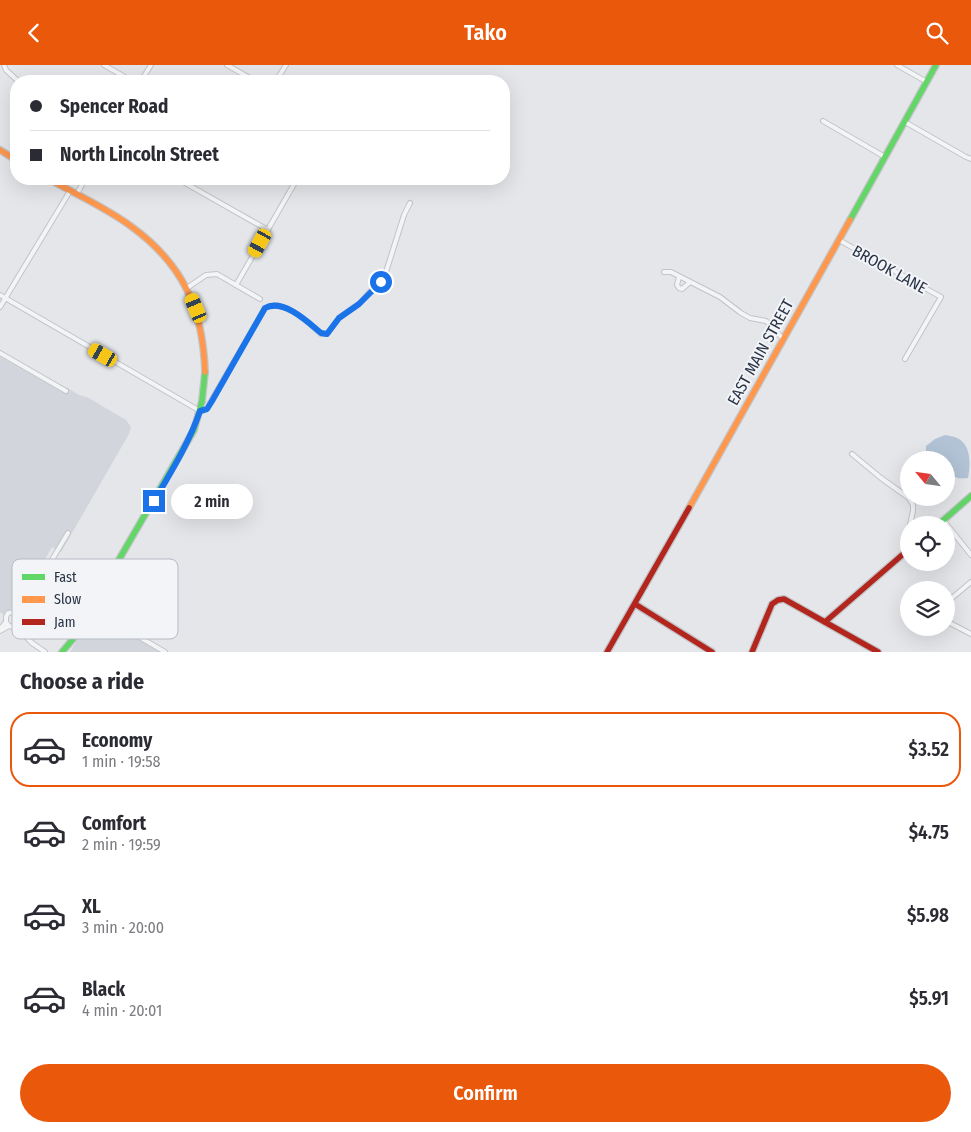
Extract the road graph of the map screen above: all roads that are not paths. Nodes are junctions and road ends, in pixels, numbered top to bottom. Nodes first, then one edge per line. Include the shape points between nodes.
1 (4, 65) edge
2 (104, 65) edge
3 (227, 65) edge
4 (897, 65) edge
5 (936, 65) edge
6 (11, 75) edge
7 (122, 75) edge
8 (244, 75) edge
9 (927, 82) junction
10 (823, 121) dead end
11 (905, 122) junction
12 (885, 157) junction
13 (971, 159) edge
14 (60, 185) edge
15 (82, 185) edge
16 (189, 185) edge
17 (294, 185) edge
18 (70, 191) junction
19 (76, 195) junction
20 (410, 203) dead end
21 (268, 229) junction
22 (839, 240) junction
23 (664, 272) dead end
24 (679, 277) junction
25 (689, 283) junction
26 (236, 285) junction
27 (188, 288) junction
28 (0, 295) edge
29 (5, 298) junction
30 (260, 299) dead end
31 (0, 307) edge
32 (782, 339) junction
33 (0, 353) edge
34 (905, 359) dead end
35 (66, 391) dead end
36 (200, 411) junction
37 (852, 454) dead end
38 (971, 496) edge
39 (912, 516) edge
40 (949, 516) edge
41 (68, 533) dead end
42 (955, 538) edge
43 (971, 555) edge
44 (900, 557) edge
45 (52, 559) edge
46 (120, 559) edge
47 (971, 582) edge
48 (955, 595) edge
49 (635, 604) junction
50 (12, 612) edge
51 (825, 622) junction
52 (8, 624) junction
53 (12, 626) edge
54 (955, 626) edge
55 (0, 630) edge
56 (971, 635) edge
57 (28, 639) edge
58 (73, 639) joint
59 (143, 639) edge
60 (45, 652) edge
61 (50, 652) edge
62 (62, 652) edge
63 (66, 652) edge
64 (166, 652) edge
65 (607, 652) edge
66 (712, 652) edge
67 (752, 652) edge
68 (878, 652) edge

1 - 6 street
2 - 7 street
3 - 8 street
4 - 9 street
5 - 9 street, EAST MAIN STREET
9 - 11 street, EAST MAIN STREET
10 - 12 street
11 - 12 street, EAST MAIN STREET
11 - 13 street
12 - 22 street, EAST MAIN STREET
14 - 18 street
15 - 19 street
16 - 21 street
17 - 21 street
18 - 19 street
18 - 29 street
19 - 27 street via 133,227 155,245
20 - 36 street via 388,270 359,304 339,318 327,334 277,305 265,308 207,409
21 - 26 street
22 - 32 street, EAST MAIN STREET
22 - 34 street, BROOK LANE via 941,297
23 - 24 street
24 - 25 street
24 - 25 street via 679,288
25 - 32 street via 720,297 750,318 766,321
26 - 27 street via 212,274
26 - 30 street
27 - 36 street via 206,350
28 - 29 street
29 - 31 street
29 - 36 street
32 - 49 street, EAST MAIN STREET
33 - 35 street
36 - 46 street via 184,449
37 - 39 street via 909,498 913,505
38 - 40 street
41 - 45 street
42 - 43 street
44 - 51 street
47 - 48 street
49 - 65 street, EAST MAIN STREET
49 - 66 street
50 - 52 street via 8,613
51 - 67 street via 784,599 778,601 772,604
51 - 68 street
52 - 53 street
52 - 55 street
54 - 56 street
57 - 60 street
58 - 62 street
58 - 63 street
59 - 64 street
60 - 61 street

